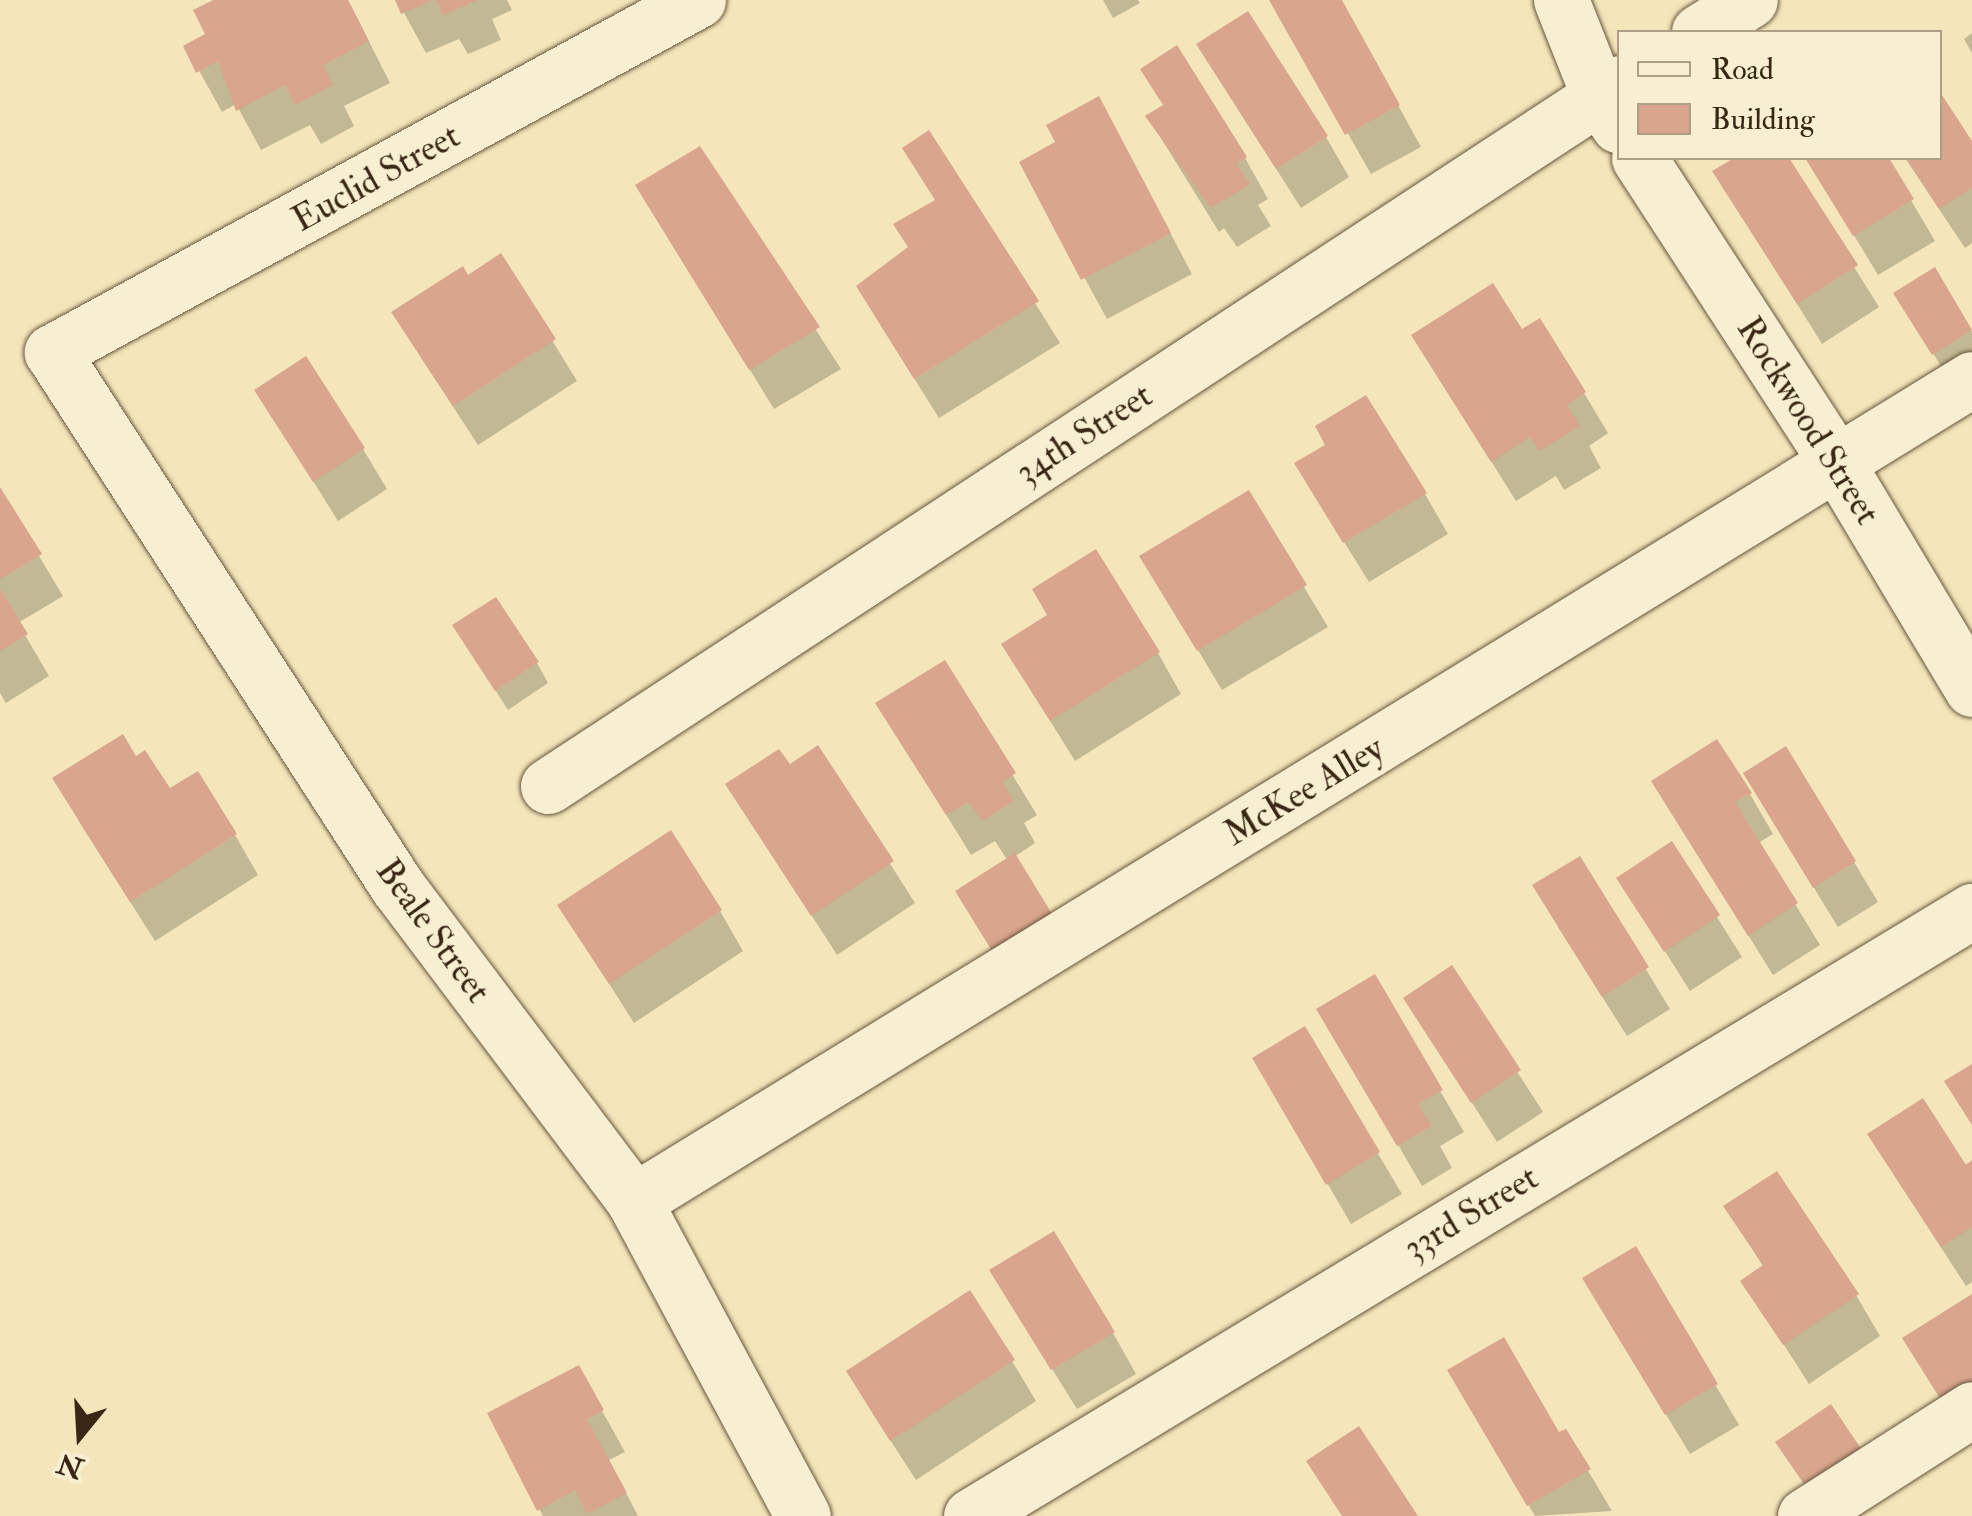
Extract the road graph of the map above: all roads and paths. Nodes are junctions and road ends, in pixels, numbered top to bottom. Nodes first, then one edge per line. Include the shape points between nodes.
1 (698, 0) edge
2 (1561, 0) edge
3 (1750, 0) edge
4 (1702, 30) edge
5 (1613, 102) edge
6 (1640, 160) edge
7 (52, 352) joint
8 (1972, 380) edge
9 (1838, 464) junction
10 (1972, 689) edge
11 (548, 786) dead end
12 (1972, 911) edge
13 (634, 1201) junction
14 (1972, 1410) edge
15 (803, 1516) edge
16 (971, 1516) edge
17 (1805, 1516) edge

1 - 7 street, Euclid Street
2 - 5 street
3 - 4 street
5 - 11 street, 34th Street
6 - 9 street, Rockwood Street
7 - 13 street, Beale Street via 397,886
8 - 9 street, McKee Alley
9 - 10 street, Rockwood Street
9 - 13 street, McKee Alley
12 - 16 street, 33rd Street
13 - 15 street, Beale Street
14 - 17 street

